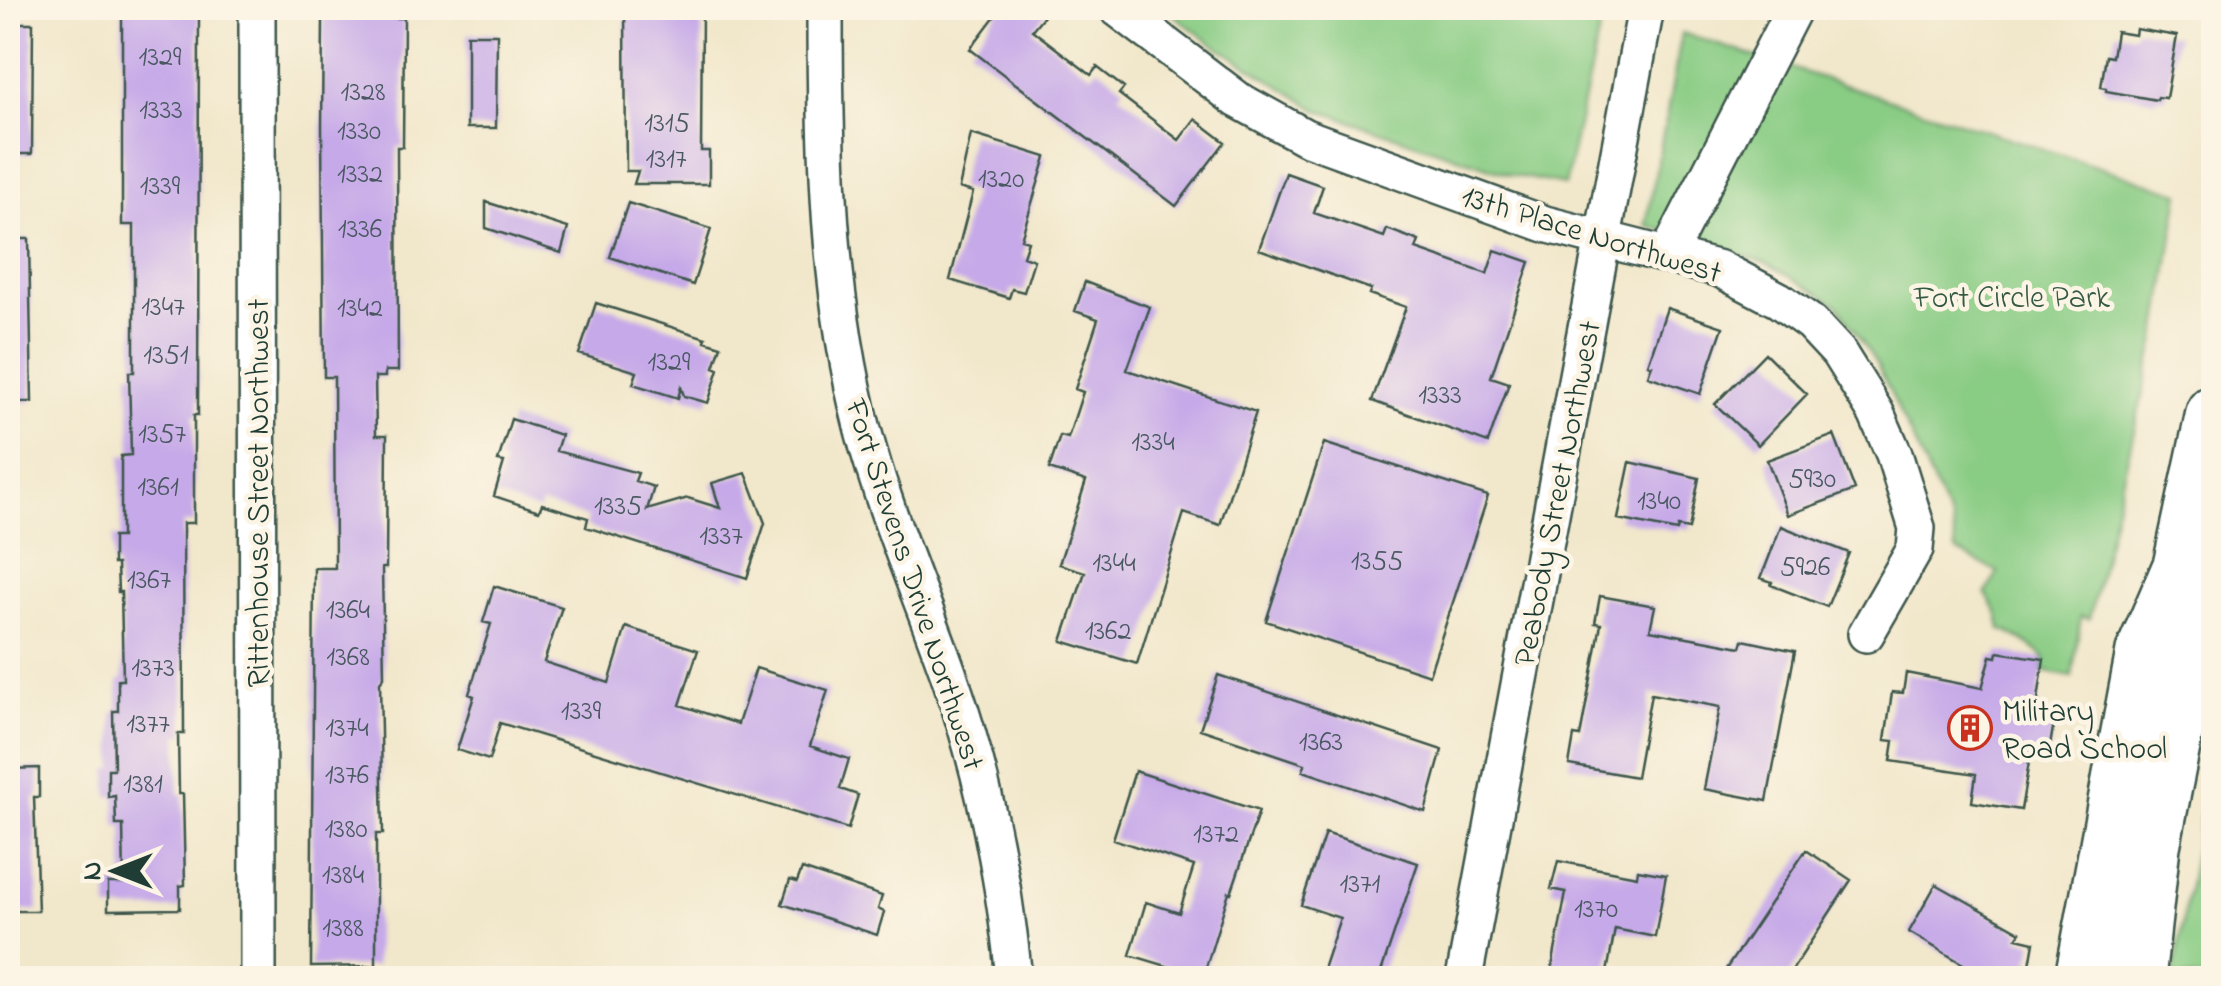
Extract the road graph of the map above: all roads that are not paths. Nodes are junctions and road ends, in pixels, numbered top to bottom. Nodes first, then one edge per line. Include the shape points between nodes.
1 (256, 8) edge
2 (825, 8) edge
3 (1117, 8) edge
4 (1646, 8) edge
5 (1794, 8) edge
6 (1603, 240) junction
7 (1668, 254) junction
8 (2214, 412) edge
9 (2197, 572) edge
10 (1866, 634) dead end
11 (258, 978) edge
12 (1014, 978) edge
13 (1464, 978) edge
14 (2083, 978) edge
15 (2138, 978) edge

1 - 11 street, Rittenhouse Street Northwest
2 - 12 street, Fort Stevens Drive Northwest via 826,193 843,341 874,472 977,767
3 - 6 street, 13th Place Northwest via 1238,100 1292,130
4 - 6 street, Peabody Street Northwest
5 - 7 street
6 - 7 street, 13th Place Northwest
6 - 13 street, Peabody Street Northwest
7 - 10 street, 13th Place Northwest via 1749,282 1811,324 1838,352 1876,412 1916,528 1915,549
8 - 9 main road
9 - 14 main road via 2144,652
9 - 15 main road via 2192,650 2152,846

